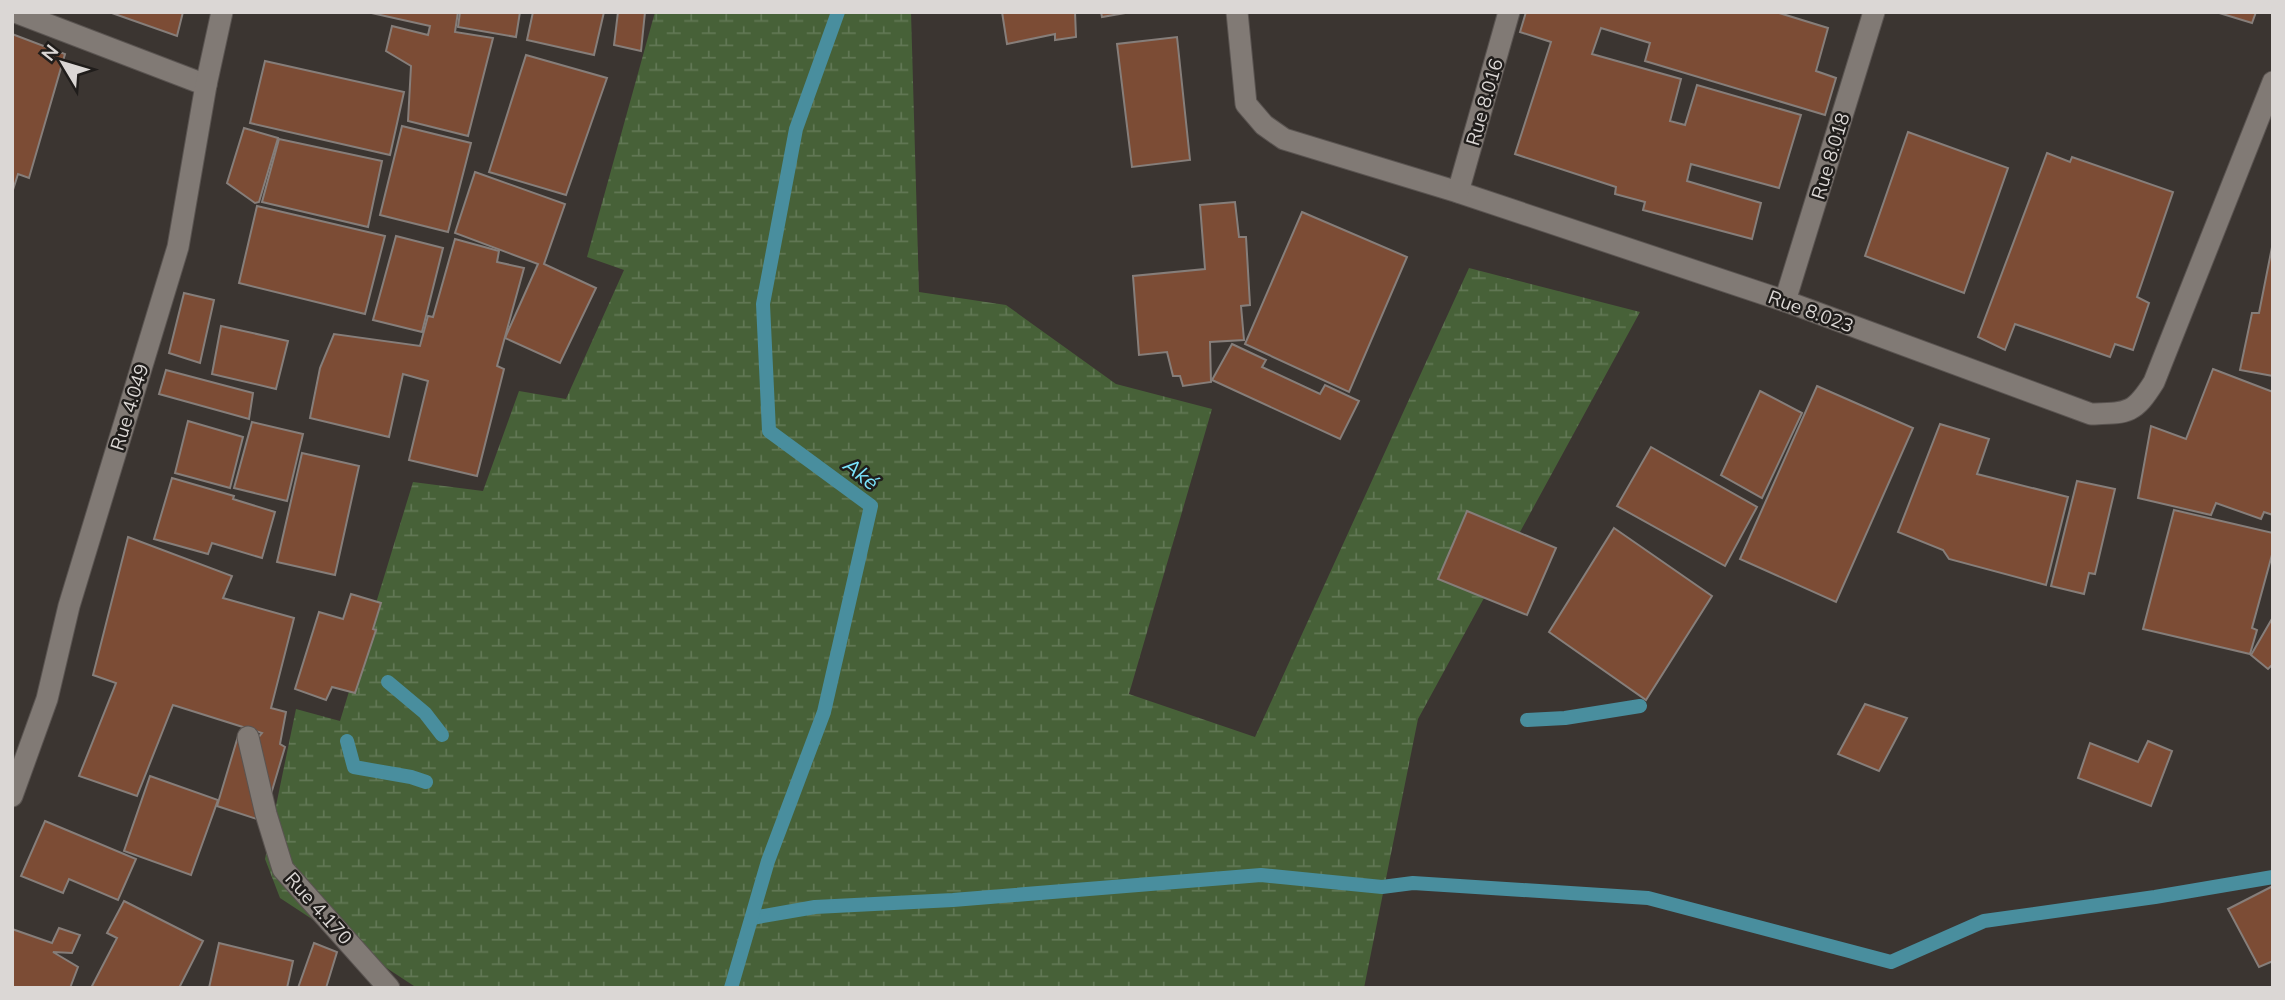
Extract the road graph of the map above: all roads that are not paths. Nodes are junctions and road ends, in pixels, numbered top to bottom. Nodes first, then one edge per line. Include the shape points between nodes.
1 (15, 12) edge
2 (222, 12) edge
3 (1237, 12) edge
4 (1509, 12) edge
5 (1874, 12) edge
6 (2273, 82) edge
7 (206, 85) junction
8 (1458, 192) junction
9 (1785, 301) junction
10 (248, 737) dead end
11 (12, 796) edge
12 (389, 988) edge

1 - 7 street
2 - 7 street, Rue 4.049
3 - 8 street, Rue 8.023 via 1246,104 1264,125 1284,139
4 - 8 street, Rue 8.016
5 - 9 street, Rue 8.018
6 - 9 street, Rue 8.023 via 2154,382 2140,404 2120,413 2091,414
7 - 11 street, Rue 4.049 via 177,247 69,606 47,699
8 - 9 street, Rue 8.023
10 - 12 street, Rue 4.170 via 283,869

